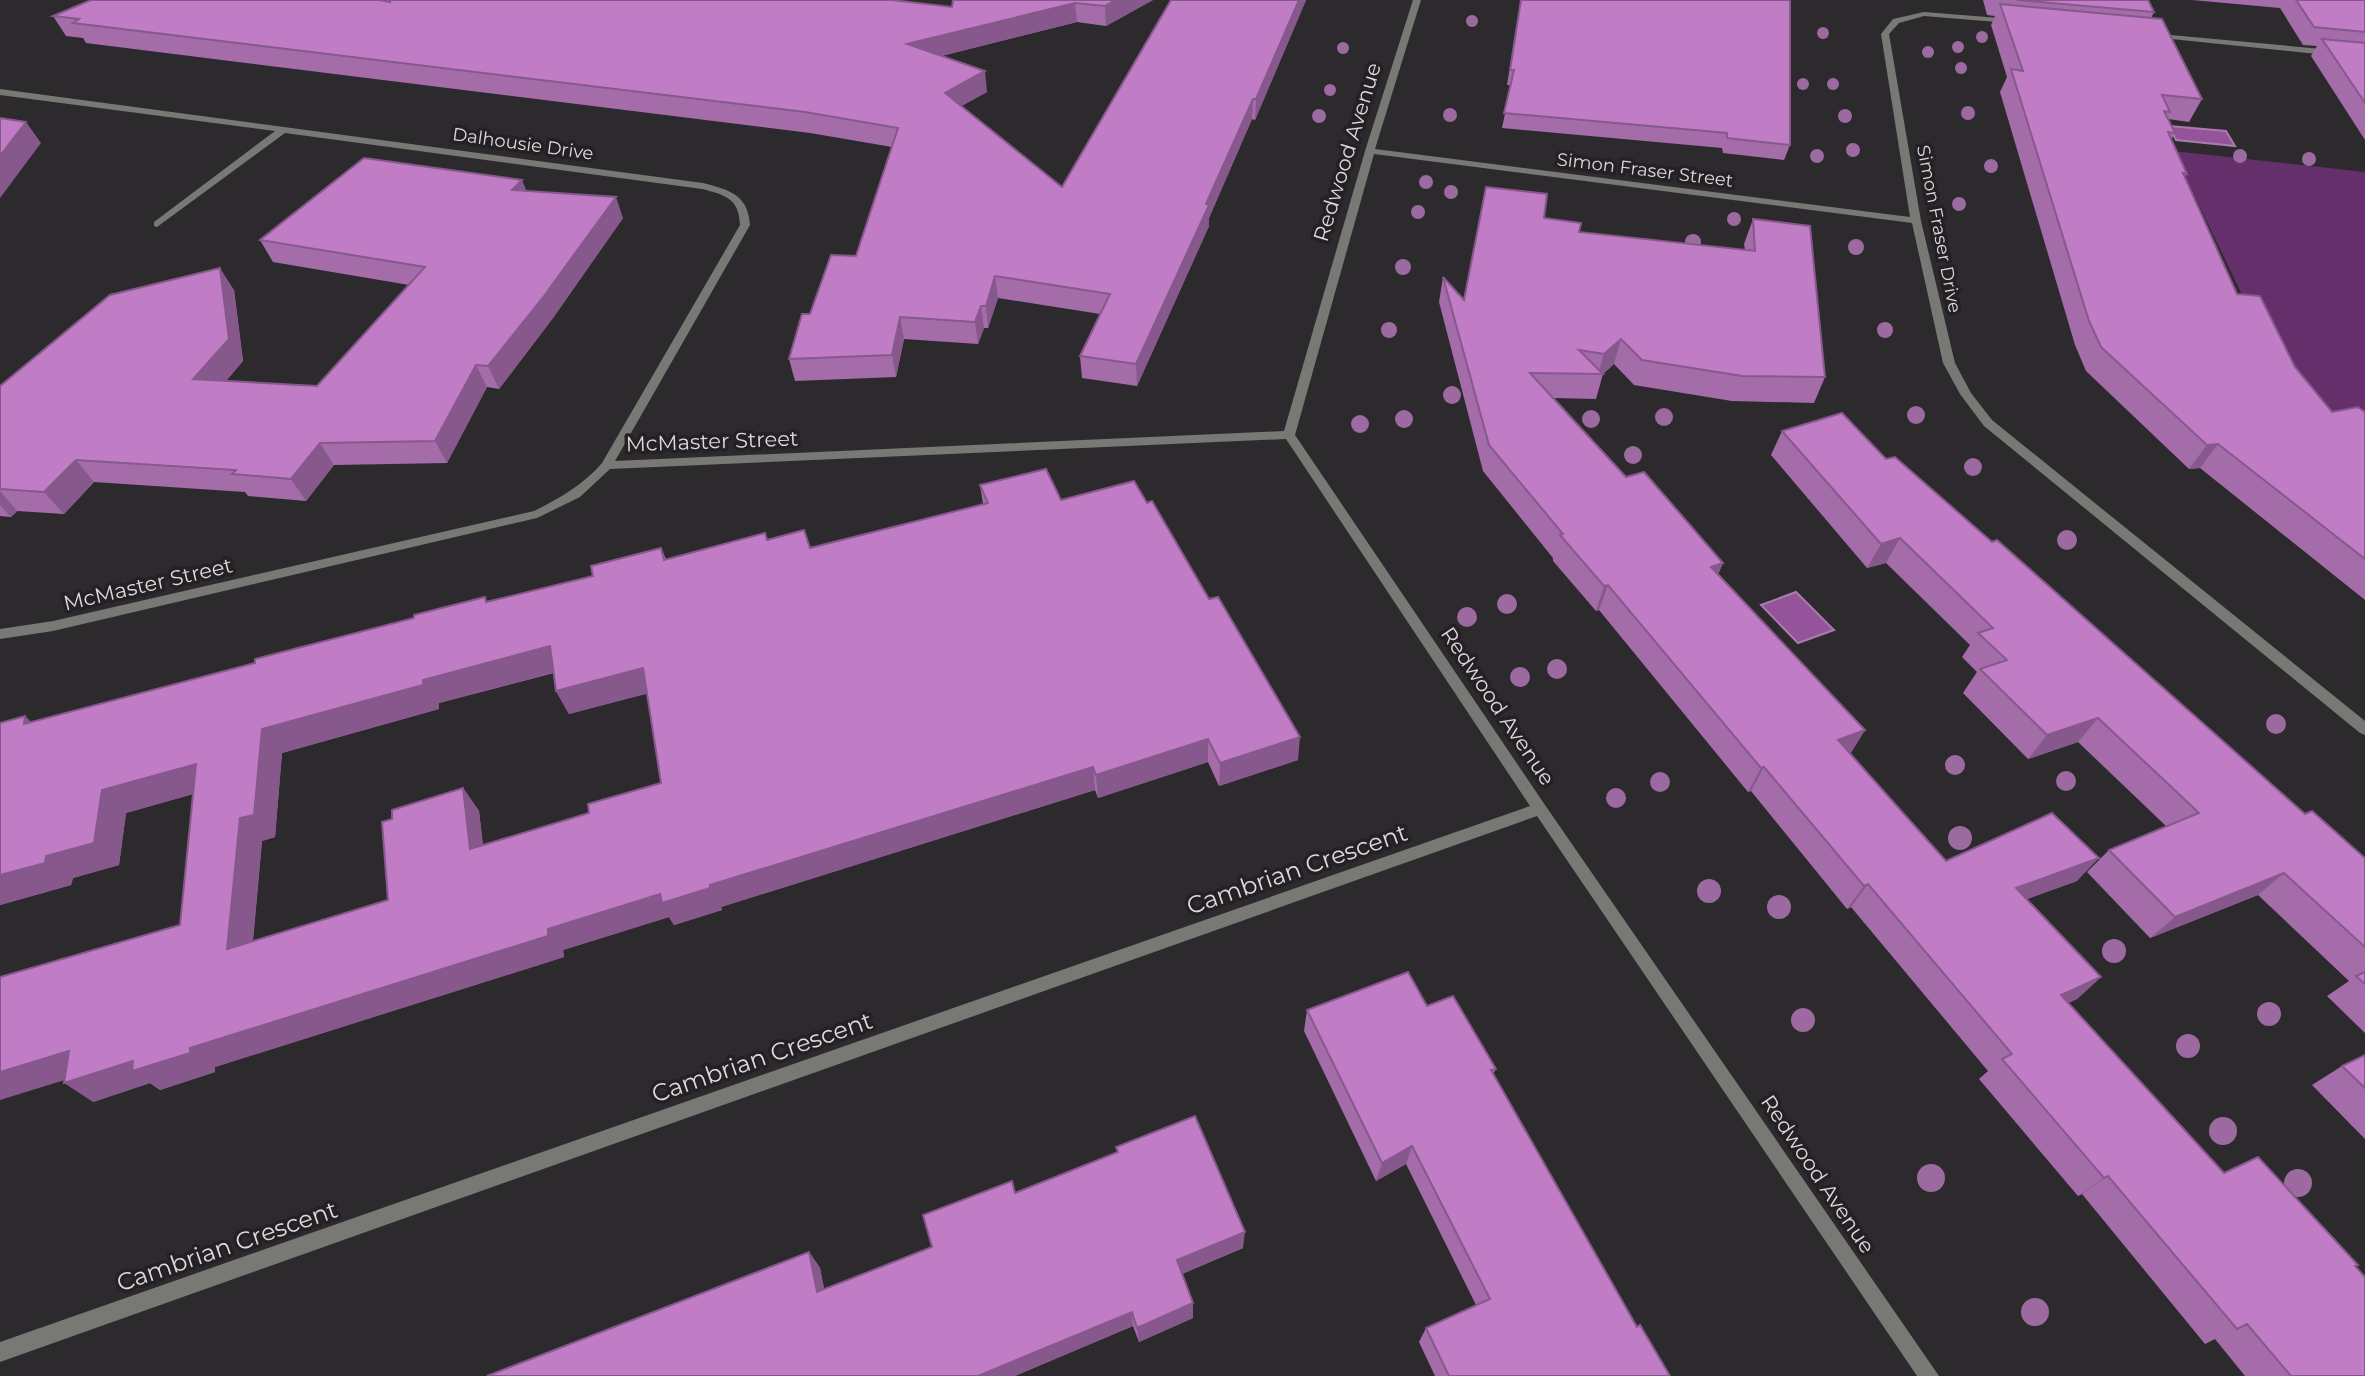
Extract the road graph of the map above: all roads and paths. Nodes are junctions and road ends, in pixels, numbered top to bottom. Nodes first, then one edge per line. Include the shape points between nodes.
1 (1417, 0) edge
2 (2020, 22) edge
3 (2138, 33) edge
4 (2365, 56) edge
5 (0, 92) edge
6 (284, 129) junction
7 (1370, 151) junction
8 (1916, 221) junction
9 (157, 224) dead end
10 (1289, 435) junction
11 (607, 465) junction
12 (0, 635) edge
13 (2365, 729) edge
14 (1540, 809) junction
15 (0, 1352) edge
16 (1928, 1376) edge

1 - 7 street, Redwood Avenue
2 - 8 street, Simon Fraser Drive via 1924,14 1896,21 1885,34
3 - 4 street
5 - 6 street, Dalhousie Drive
6 - 9 street
6 - 11 street, Dalhousie Drive via 703,186 740,201 745,225
7 - 8 street, Simon Fraser Street
7 - 10 street, Redwood Avenue
8 - 13 street, Simon Fraser Drive via 1950,363 1988,423
10 - 11 street, McMaster Street
10 - 14 street, Redwood Avenue
11 - 12 street, McMaster Street via 590,485 537,513
14 - 15 street, Cambrian Crescent
14 - 16 street, Redwood Avenue

